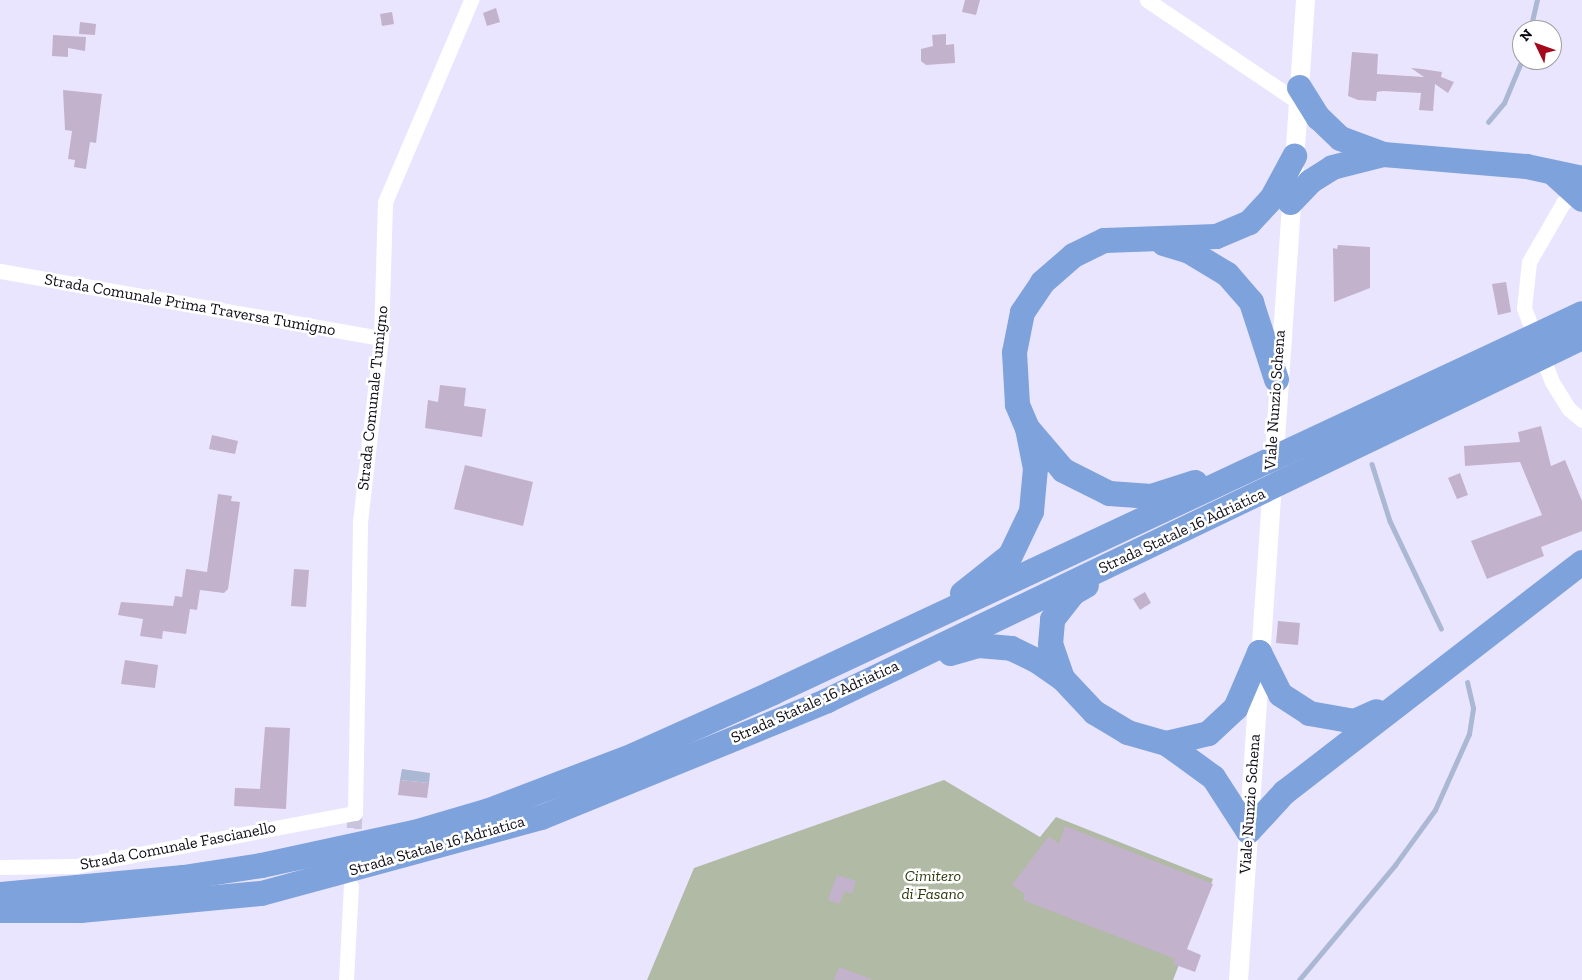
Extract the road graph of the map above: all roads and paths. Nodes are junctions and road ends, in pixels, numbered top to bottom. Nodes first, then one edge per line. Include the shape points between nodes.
1 (471, 0) edge
2 (1147, 0) edge
3 (1304, 0) edge
4 (1299, 94) junction
5 (1383, 154) junction
6 (1294, 156) junction
7 (1570, 178) edge
8 (1582, 199) edge
9 (1290, 202) junction
10 (1139, 236) junction
11 (0, 272) edge
12 (1581, 301) edge
13 (1582, 337) edge
14 (380, 338) junction
15 (1582, 355) edge
16 (1276, 379) junction
17 (1475, 392) junction
18 (1582, 420) edge
19 (1027, 428) junction
20 (1218, 481) junction
21 (1149, 545) junction
22 (1582, 562) edge
23 (1259, 652) junction
24 (846, 657) junction
25 (1062, 678) junction
26 (827, 700) junction
27 (1394, 703) junction
28 (1166, 744) junction
29 (355, 813) joint
30 (1248, 831) junction
31 (0, 867) edge
32 (351, 886) dead end
33 (0, 894) edge
34 (0, 910) edge
35 (346, 980) edge
36 (1238, 980) edge

1 - 14 street, Strada Comunale Tumigno via 385,202
2 - 4 street
3 - 4 street, Viale Nunzio Schena
4 - 5 highway via 1340,138
4 - 6 street, Viale Nunzio Schena
5 - 7 highway
5 - 9 highway via 1332,167 1310,181
6 - 9 street, Viale Nunzio Schena
6 - 10 highway via 1272,197 1249,222 1216,236
7 - 8 highway
7 - 18 street via 1563,203 1529,262 1524,308 1552,382 1569,409
9 - 16 street, Viale Nunzio Schena
10 - 16 highway via 1189,251 1227,274 1251,302
10 - 19 highway via 1104,240 1073,255 1042,282 1022,312 1014,352 1017,404
11 - 14 street, Strada Comunale Prima Traversa Tumigno
12 - 20 highway, Strada Statale 16 Adriatica via 1472,365 1310,442
13 - 17 highway, Strada Statale 16 Adriatica
14 - 29 street, Strada Comunale Tumigno via 360,522
15 - 17 highway
16 - 23 street, Viale Nunzio Schena
17 - 21 highway, Strada Statale 16 Adriatica
19 - 20 highway via 1063,470 1109,493 1151,496
19 - 24 highway via 1035,468 1031,511 1010,555 969,589
20 - 24 highway, Strada Statale 16 Adriatica
21 - 25 highway via 1072,594 1052,619 1050,644
21 - 26 highway, Strada Statale 16 Adriatica
22 - 27 highway
23 - 27 highway via 1280,694 1309,713 1354,721
23 - 28 highway via 1235,708 1208,732
23 - 30 street, Viale Nunzio Schena
24 - 33 highway, Strada Statale 16 Adriatica via 633,755 489,810 414,832 183,878
25 - 26 highway via 1011,648 978,645
25 - 28 highway via 1094,712 1127,732
26 - 34 highway, Strada Statale 16 Adriatica via 541,817 367,867 261,893 80,910
27 - 30 highway via 1284,792
28 - 30 highway via 1213,777
29 - 31 street, Strada Comunale Fascianello via 76,866
30 - 36 street, Viale Nunzio Schena
32 - 35 street

